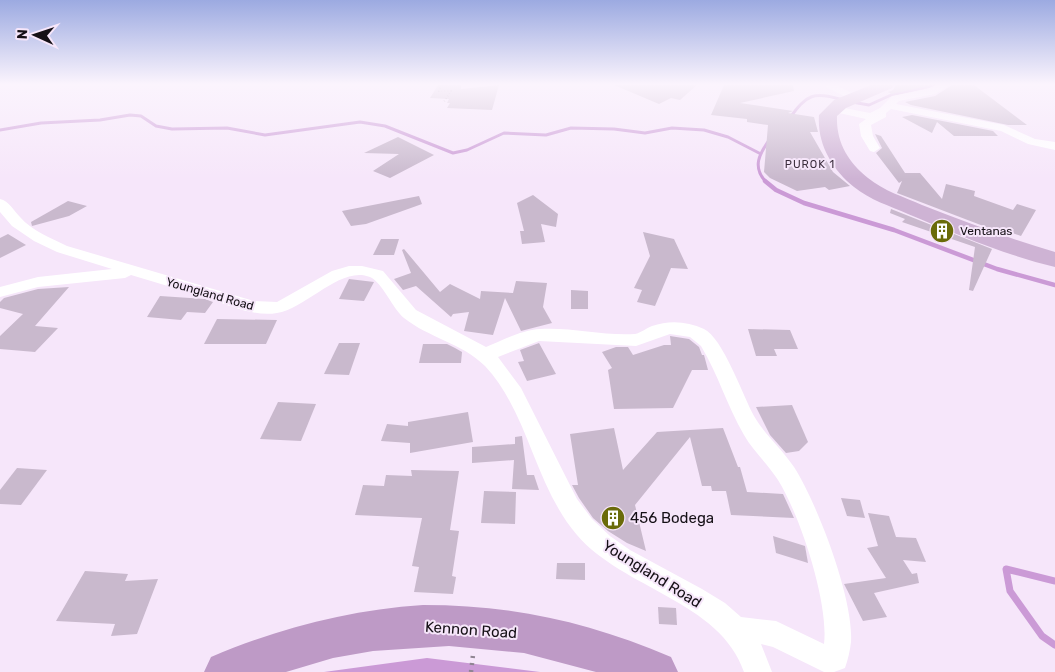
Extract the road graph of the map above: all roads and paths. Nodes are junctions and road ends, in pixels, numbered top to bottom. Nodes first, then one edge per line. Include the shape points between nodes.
1 (828, 116) edge
2 (879, 116) edge
3 (935, 116) edge
4 (1055, 146) edge
5 (874, 148) dead end
6 (0, 203) edge
7 (1055, 260) edge
8 (135, 272) junction
9 (0, 292) edge
10 (485, 355) junction
11 (737, 630) junction
12 (473, 655) dead end
13 (226, 672) edge
14 (471, 672) edge
15 (656, 672) edge
16 (758, 672) edge

1 - 7 main road via 828,136 848,171 862,184 960,229
2 - 5 street via 865,124
3 - 4 street via 1004,128 1032,142
6 - 8 street, Youngland Road via 17,223 39,238 62,249
8 - 9 street via 38,282
8 - 10 street, Youngland Road via 270,309 292,302 334,275 370,272 380,277 395,300 411,315 464,340
10 - 11 street, Youngland Road via 502,373 514,393 564,499 582,524 602,544 636,568 720,615
10 - 11 street via 539,335 636,340 660,330 678,329 702,336 729,382 747,424 785,472 804,508 834,608 838,649 835,658 828,660 776,634
11 - 16 street, Youngland Road via 748,645
12 - 14 path
13 - 15 highway, Kennon Road via 275,654 348,634 420,625 476,627 547,637

